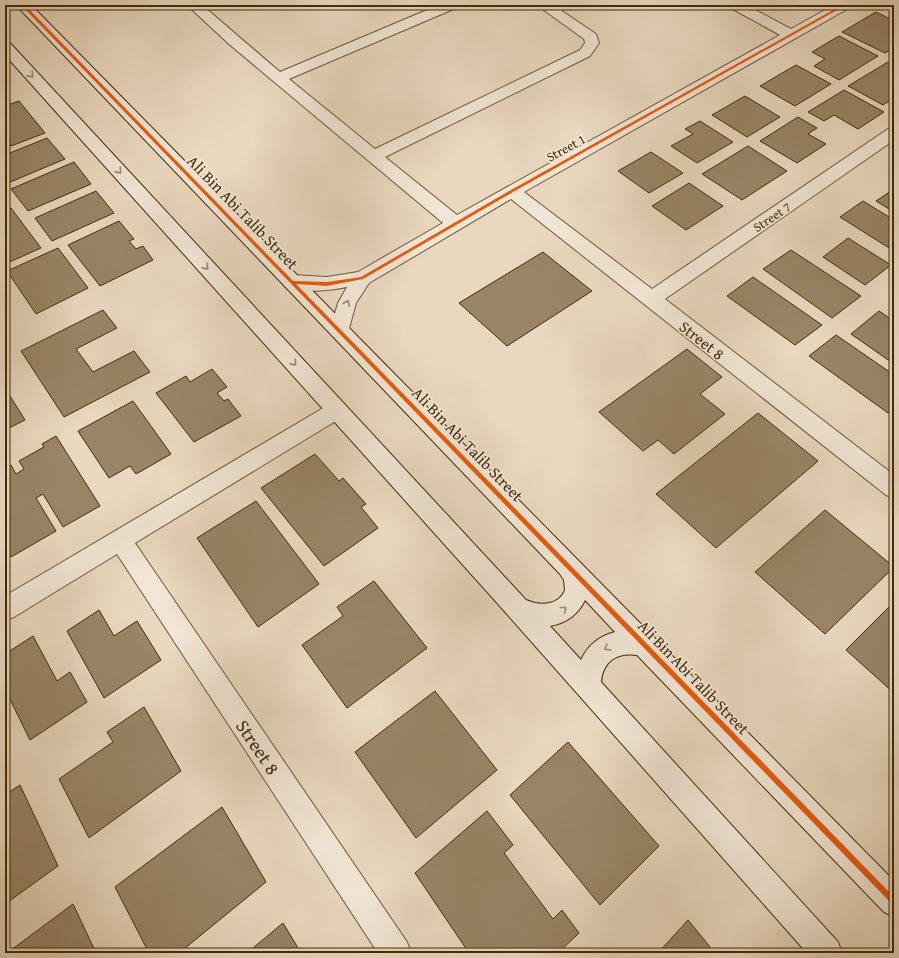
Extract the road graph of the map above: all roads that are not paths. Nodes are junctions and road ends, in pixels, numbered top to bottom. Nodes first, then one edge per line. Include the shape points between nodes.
1 (24, 5) edge
2 (194, 5) edge
3 (451, 5) edge
4 (544, 5) edge
5 (736, 5) edge
6 (844, 5) edge
7 (791, 35) junction
8 (5, 46) edge
9 (278, 78) junction
10 (894, 133) edge
11 (374, 156) junction
12 (512, 191) junction
13 (456, 224) junction
14 (362, 278) junction
15 (292, 282) junction
16 (650, 300) junction
17 (340, 331) junction
18 (336, 410) junction
19 (892, 483) edge
20 (120, 540) junction
21 (564, 561) junction
22 (516, 606) junction
23 (5, 609) edge
24 (645, 644) junction
25 (588, 687) junction
26 (894, 902) edge
27 (396, 953) edge
28 (827, 953) edge

1 - 15 street, Ali Bin Abi Talib Street
2 - 9 street
3 - 9 street
4 - 11 street via 591,37 592,43 585,53
5 - 7 street
6 - 7 street, Street 1
7 - 12 street, Street 1
8 -> 18 street
9 - 11 street
10 - 16 street, Street 7
11 - 13 street
12 - 13 street, Street 1
12 - 16 street, Street 8
13 - 14 street, Street 1
14 - 15 street, Street 1 via 327,284
17 -> 14 street, Street 1 via 347,303
15 - 17 street, Ali Bin Abi Talib Street
16 - 19 street, Street 8
17 - 21 street, Ali Bin Abi Talib Street
18 - 20 street
18 - 22 street
20 - 23 street
20 - 27 street, Street 8
22 -> 21 street via 536,617 548,617 567,608 576,589 575,579
21 - 24 street, Ali Bin Abi Talib Street
22 - 25 street
24 -> 25 street via 623,642 603,649 591,666
24 - 26 street, Ali Bin Abi Talib Street
25 - 28 street

